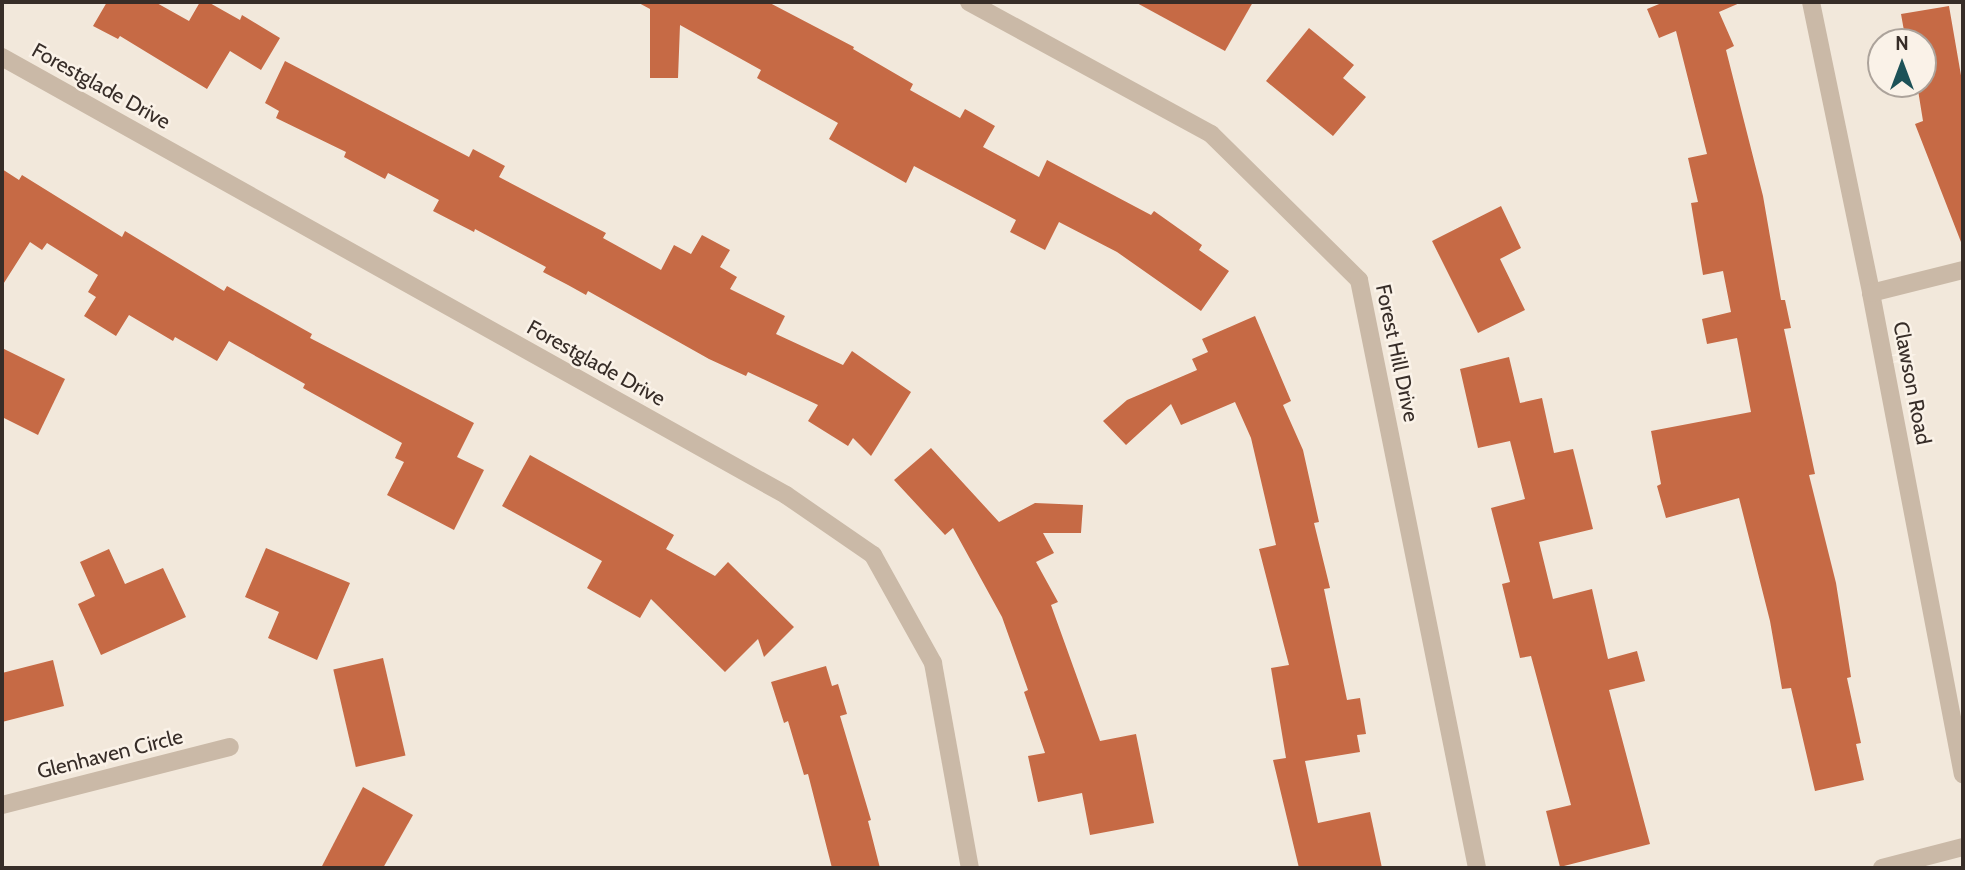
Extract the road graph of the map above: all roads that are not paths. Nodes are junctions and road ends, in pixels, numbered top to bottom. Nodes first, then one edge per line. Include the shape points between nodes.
1 (969, 2) edge
2 (1811, 2) edge
3 (2, 57) edge
4 (1963, 270) edge
5 (1871, 293) junction
6 (230, 747) dead end
7 (1963, 774) edge
8 (2, 805) edge
9 (1963, 847) edge
10 (970, 868) edge
11 (1477, 868) edge
12 (1882, 868) edge

1 - 11 street, Forest Hill Drive via 1211,134 1359,280
2 - 5 street, Clawson Road
3 - 10 street, Forestglade Drive via 786,495 873,555 933,663
4 - 5 street
5 - 7 street, Clawson Road
6 - 8 street, Glenhaven Circle
9 - 12 street

